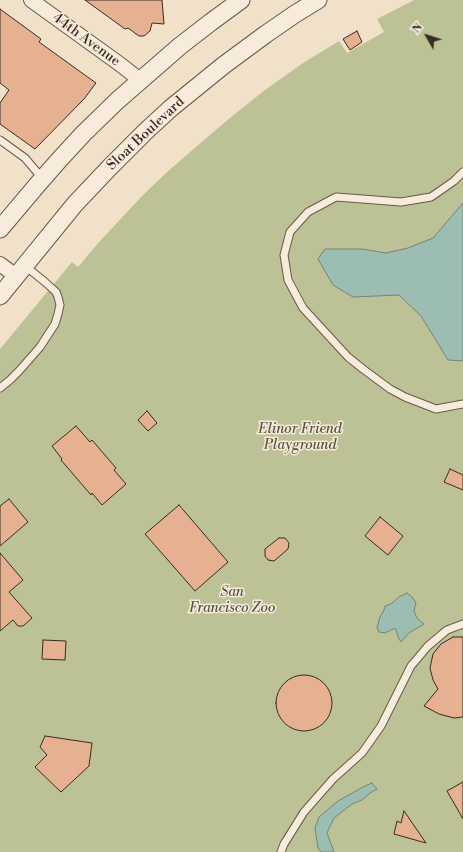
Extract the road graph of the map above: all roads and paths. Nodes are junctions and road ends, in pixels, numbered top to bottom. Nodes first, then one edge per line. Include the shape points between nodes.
1 (31, 0) edge
2 (241, 0) edge
3 (318, 0) edge
4 (140, 80) junction
5 (0, 140) edge
6 (463, 172) edge
7 (42, 178) junction
8 (0, 229) edge
9 (0, 264) edge
10 (20, 271) junction
11 (0, 296) edge
12 (0, 388) edge
13 (463, 404) edge
14 (463, 624) edge
15 (281, 852) edge

1 - 4 street, 44th Avenue
2 - 4 street
3 - 10 street, Sloat Boulevard via 233,58 150,127 87,191
4 - 7 street via 94,123
5 - 7 lane via 25,158
6 - 13 lane via 431,197 401,202 336,197 308,212 290,232 284,255 288,280 303,308 362,369 390,389 420,404 436,409
7 - 8 street
9 - 10 street
10 - 11 street, Sloat Boulevard
10 - 12 lane via 45,282 56,292 60,305 55,324 40,347
14 - 15 lane via 447,630 410,666 381,726 362,753 333,779 304,812

